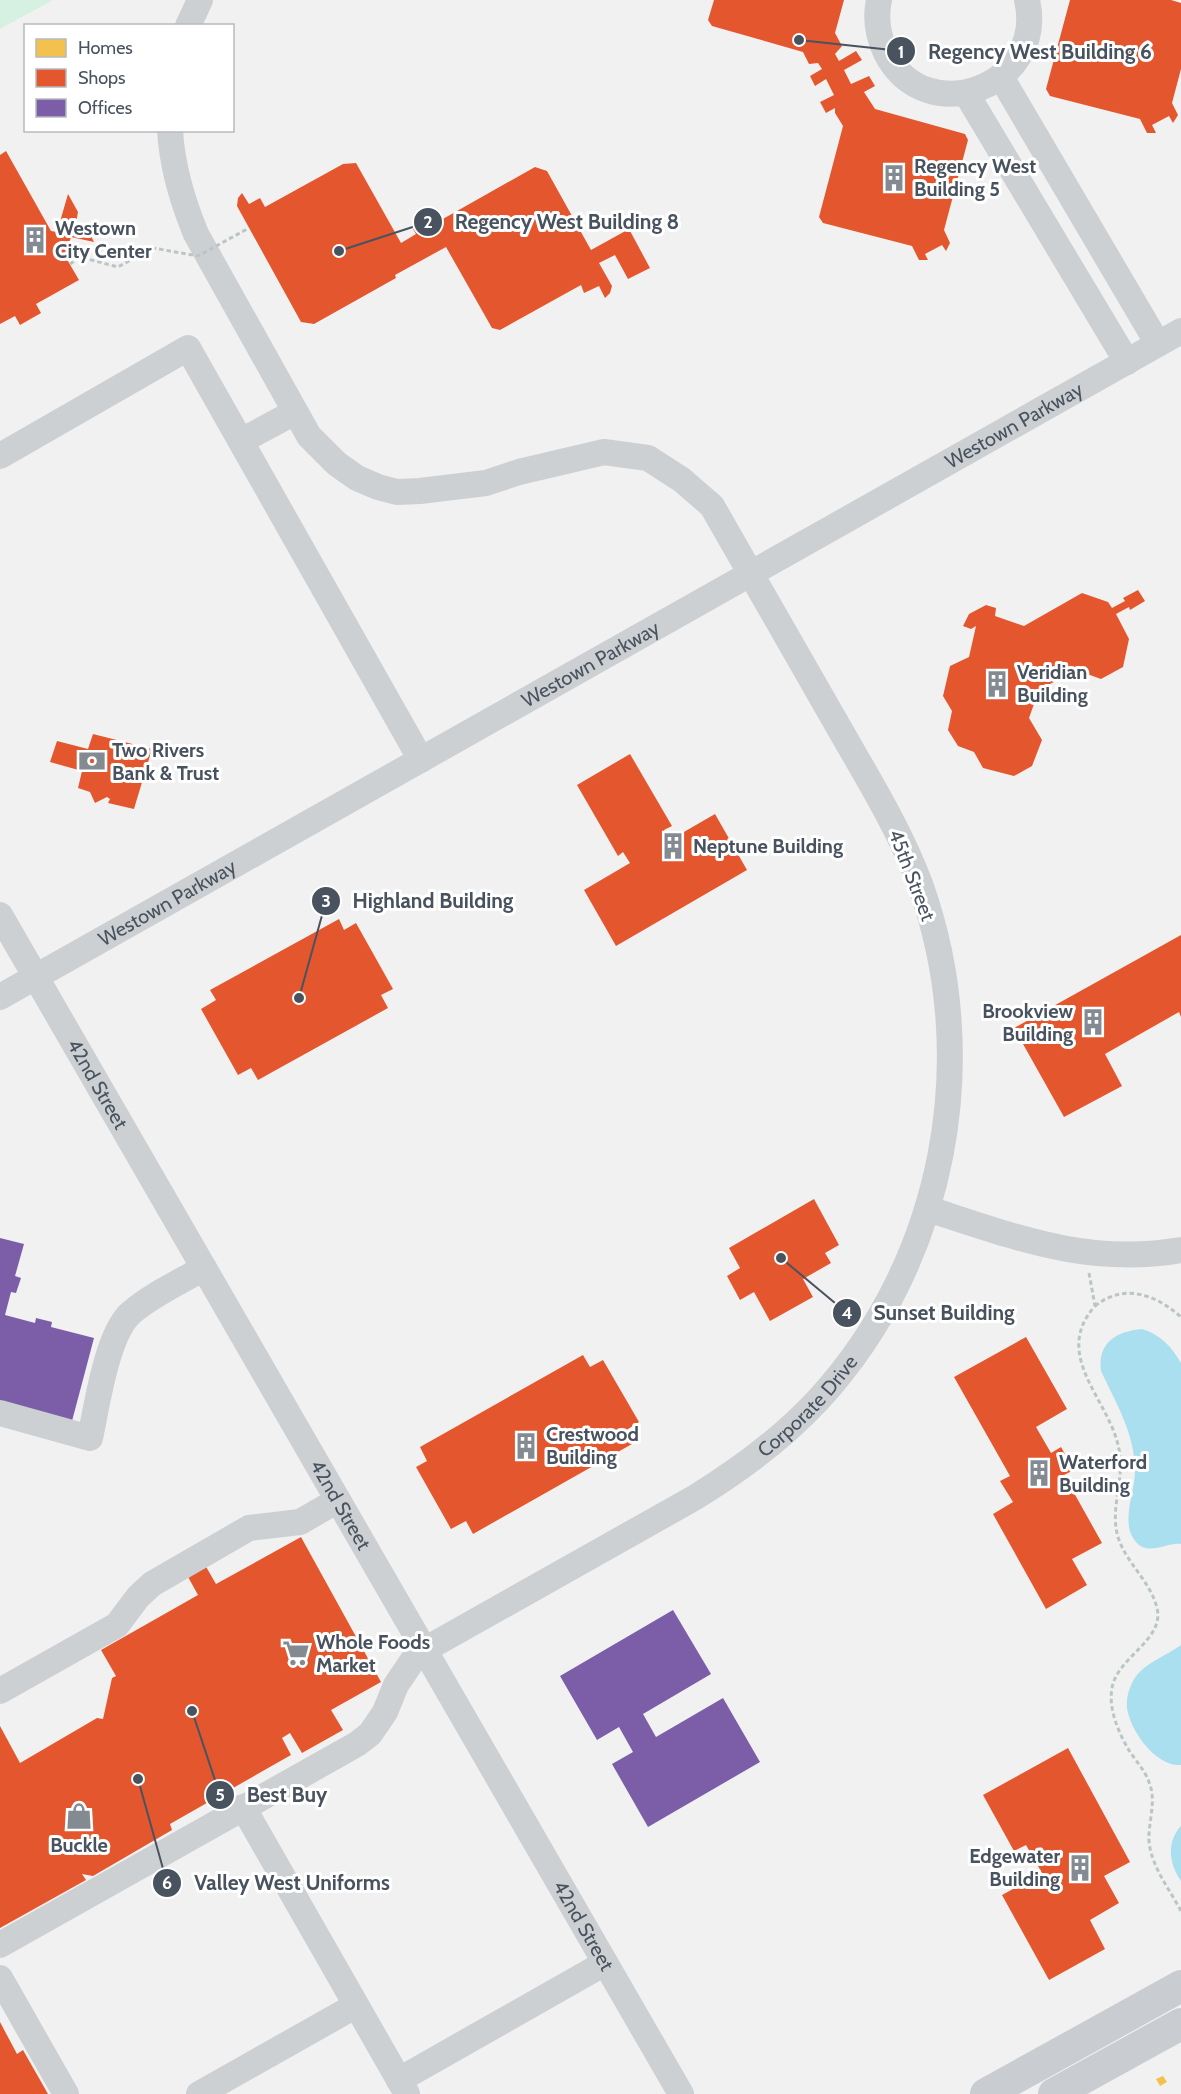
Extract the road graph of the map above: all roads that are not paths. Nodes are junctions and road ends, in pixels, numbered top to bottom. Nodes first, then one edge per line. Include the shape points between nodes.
1 (200, 0) edge
2 (879, 0) edge
3 (1027, 0) edge
4 (189, 24) edge
5 (1001, 77) junction
6 (966, 93) junction
7 (171, 132) edge
8 (1181, 331) edge
9 (1158, 344) junction
10 (1127, 362) junction
11 (295, 412) junction
12 (241, 441) junction
13 (0, 456) edge
14 (751, 574) junction
15 (421, 760) junction
16 (0, 915) edge
17 (36, 976) junction
18 (0, 997) edge
19 (928, 1209) junction
20 (1181, 1250) edge
21 (204, 1268) junction
22 (0, 1413) edge
23 (338, 1500) junction
24 (425, 1651) junction
25 (0, 1691) edge
26 (243, 1807) junction
27 (0, 1945) edge
28 (605, 1963) junction
29 (0, 1978) edge
30 (1181, 1986) edge
31 (355, 2006) junction
32 (1181, 2024) edge
33 (403, 2087) edge
34 (66, 2094) edge
35 (199, 2094) edge
36 (681, 2094) edge
37 (986, 2094) edge
38 (1054, 2094) edge

1 - 4 street
2 - 6 street via 880,42 901,74 932,91
3 - 5 street via 1029,26 1025,43 1014,64
5 - 6 street
5 - 9 street
6 - 10 street
7 - 11 street, 45th Street via 171,153 182,199 196,234
8 - 9 street, Westown Parkway
9 - 10 street, Westown Parkway
10 - 14 street, Westown Parkway
11 - 12 street
11 - 14 street, 45th Street via 309,436 337,464 357,478 397,492 486,483 604,452 648,458 712,506
12 - 13 street via 188,348
12 - 15 street
14 - 15 street, Westown Parkway
14 - 19 street, 45th Street via 894,828 927,907 943,974 951,1060 945,1137
15 - 17 street, Westown Parkway
16 - 17 street, 42nd Street
17 - 18 street, Westown Parkway
17 - 21 street, 42nd Street
19 - 20 street via 1046,1246 1089,1254 1129,1256
19 - 24 street, Corporate Drive via 882,1314 836,1380 778,1438 730,1476 694,1498
21 - 22 street via 130,1313 120,1327 90,1438
21 - 23 street, 42nd Street
23 - 24 street, 42nd Street
23 - 25 street via 300,1522 249,1528 152,1584 117,1625
24 - 26 street, Corporate Drive via 417,1654 396,1685 385,1712 364,1739
24 - 28 street, 42nd Street
26 - 27 street, Corporate Drive
26 - 31 street
28 - 33 street
28 - 36 street, 42nd Street
29 - 34 street
30 - 37 main road
31 - 33 street
31 - 35 street
32 - 38 main road

